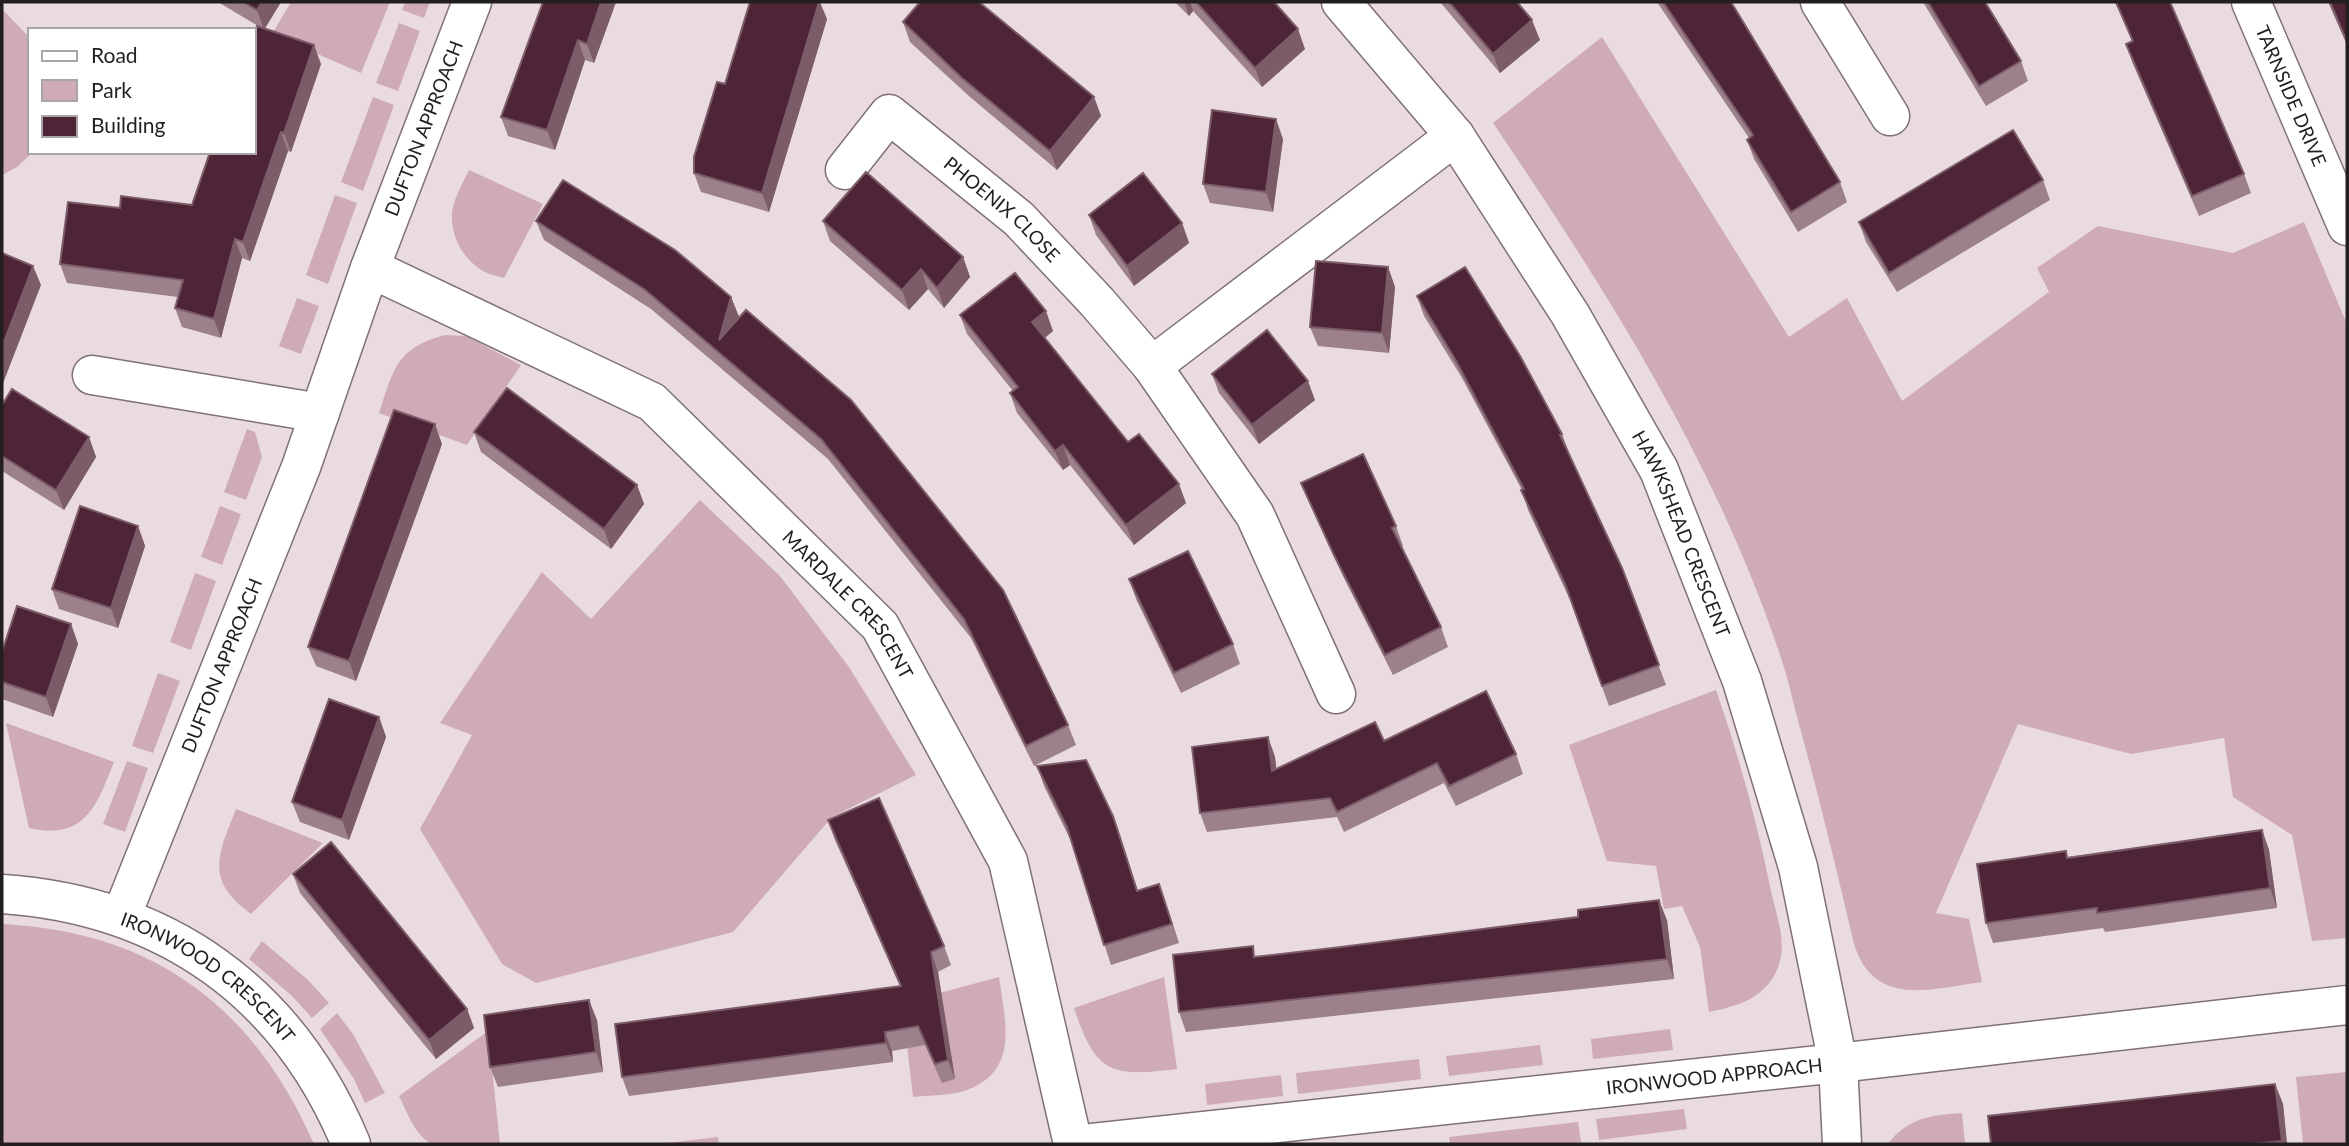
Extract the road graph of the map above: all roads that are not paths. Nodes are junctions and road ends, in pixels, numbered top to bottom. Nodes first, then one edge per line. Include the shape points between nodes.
1 (472, 2) edge
2 (1341, 2) edge
3 (1820, 2) edge
4 (2251, 2) edge
5 (1889, 116) dead end
6 (1455, 136) junction
7 (845, 170) dead end
8 (2347, 226) edge
9 (370, 268) junction
10 (1152, 366) junction
11 (92, 375) dead end
12 (320, 413) junction
13 (1336, 694) dead end
14 (2, 894) edge
15 (121, 917) junction
16 (2347, 1005) edge
17 (1838, 1063) junction
18 (351, 1144) edge
19 (1073, 1144) edge
20 (1083, 1144) edge
21 (1842, 1144) edge

1 - 9 street, DUFTON APPROACH
2 - 6 street, HAWKSHEAD CRESCENT
3 - 5 street
4 - 8 street, TARNSIDE DRIVE
6 - 10 street
6 - 17 street, HAWKSHEAD CRESCENT via 1570,314 1660,470 1742,681 1798,867
7 - 10 street, PHOENIX CLOSE via 889,114 1019,219
9 - 12 street, DUFTON APPROACH
9 - 19 street, MARDALE CRESCENT via 652,402 880,626 1008,861
10 - 13 street, PHOENIX CLOSE via 1255,515
11 - 12 street
12 - 15 street, DUFTON APPROACH
14 - 15 street, IRONWOOD CRESCENT via 73,902
15 - 18 street, IRONWOOD CRESCENT via 182,944 244,989 298,1046
16 - 17 street, IRONWOOD APPROACH
17 - 20 street, IRONWOOD APPROACH
17 - 21 street, HAWKSHEAD CRESCENT

